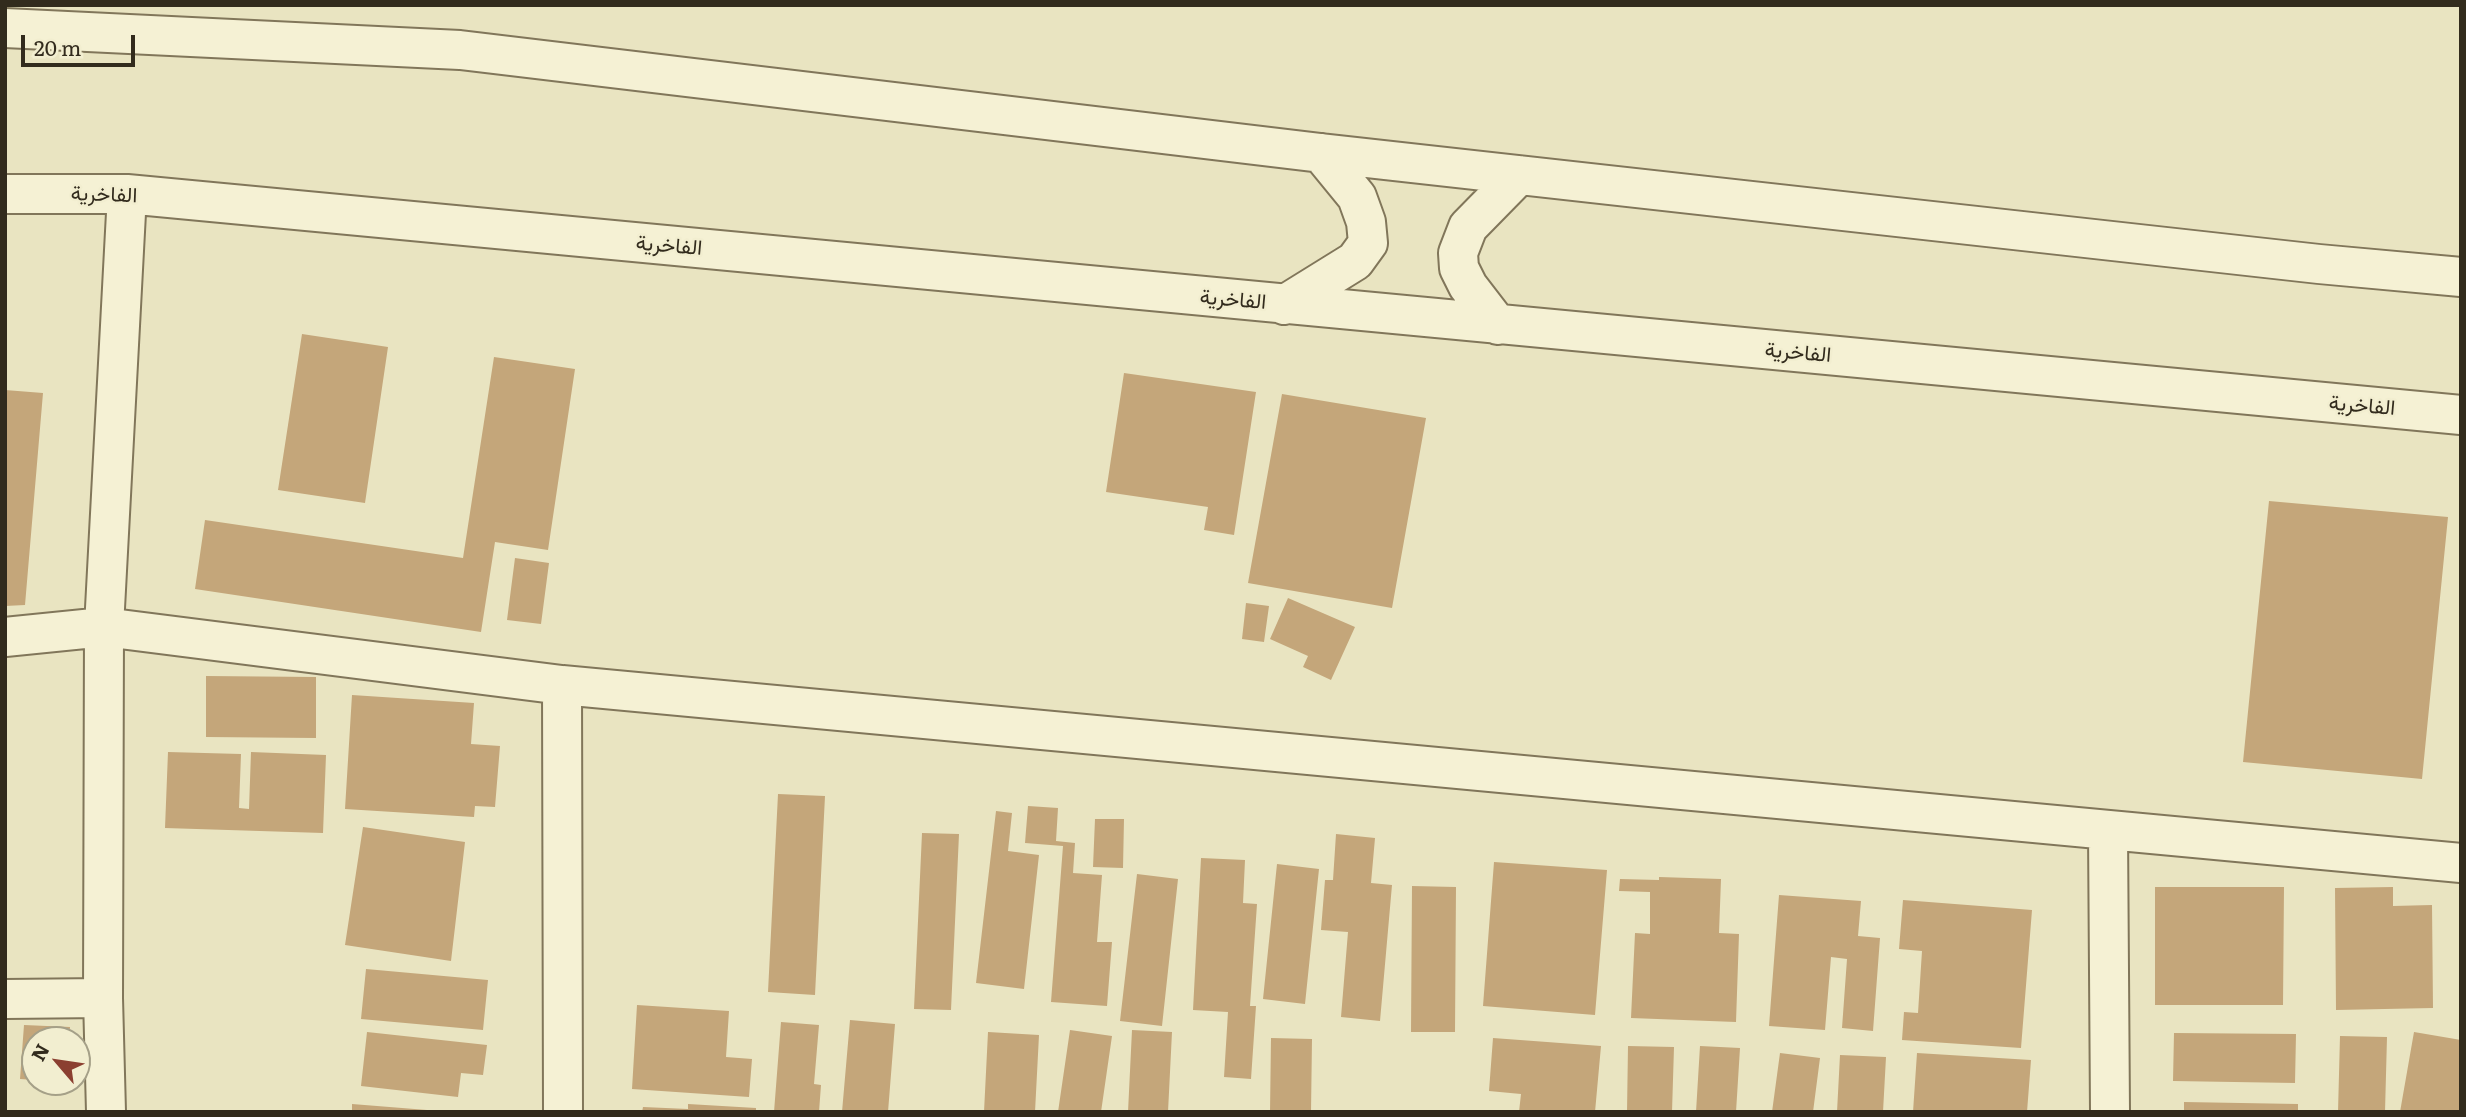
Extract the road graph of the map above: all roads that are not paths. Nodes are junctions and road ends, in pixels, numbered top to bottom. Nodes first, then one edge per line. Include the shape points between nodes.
1 (5, 28) edge
2 (1321, 153) junction
3 (1519, 175) junction
4 (5, 194) edge
5 (127, 194) junction
6 (2461, 276) edge
7 (1284, 305) junction
8 (1498, 326) junction
9 (2461, 415) edge
10 (104, 627) junction
11 (5, 637) edge
12 (562, 685) junction
13 (2108, 831) junction
14 (2461, 863) edge
15 (103, 998) junction
16 (5, 999) edge
17 (106, 1112) edge
18 (563, 1112) edge
19 (2110, 1112) edge

1 - 2 street via 460,50
2 - 3 street
2 - 7 street via 1357,197 1368,243 1355,261
3 - 6 street
3 - 8 street via 1468,227 1458,253 1468,286
4 - 5 street, الفاخرية
5 - 7 street, الفاخرية
5 - 10 street
7 - 8 street, الفاخرية
8 - 9 street, الفاخرية
10 - 11 street
10 - 12 street
10 - 15 street
12 - 13 street
12 - 18 street
13 - 14 street
13 - 19 street
15 - 16 street
15 - 17 street

